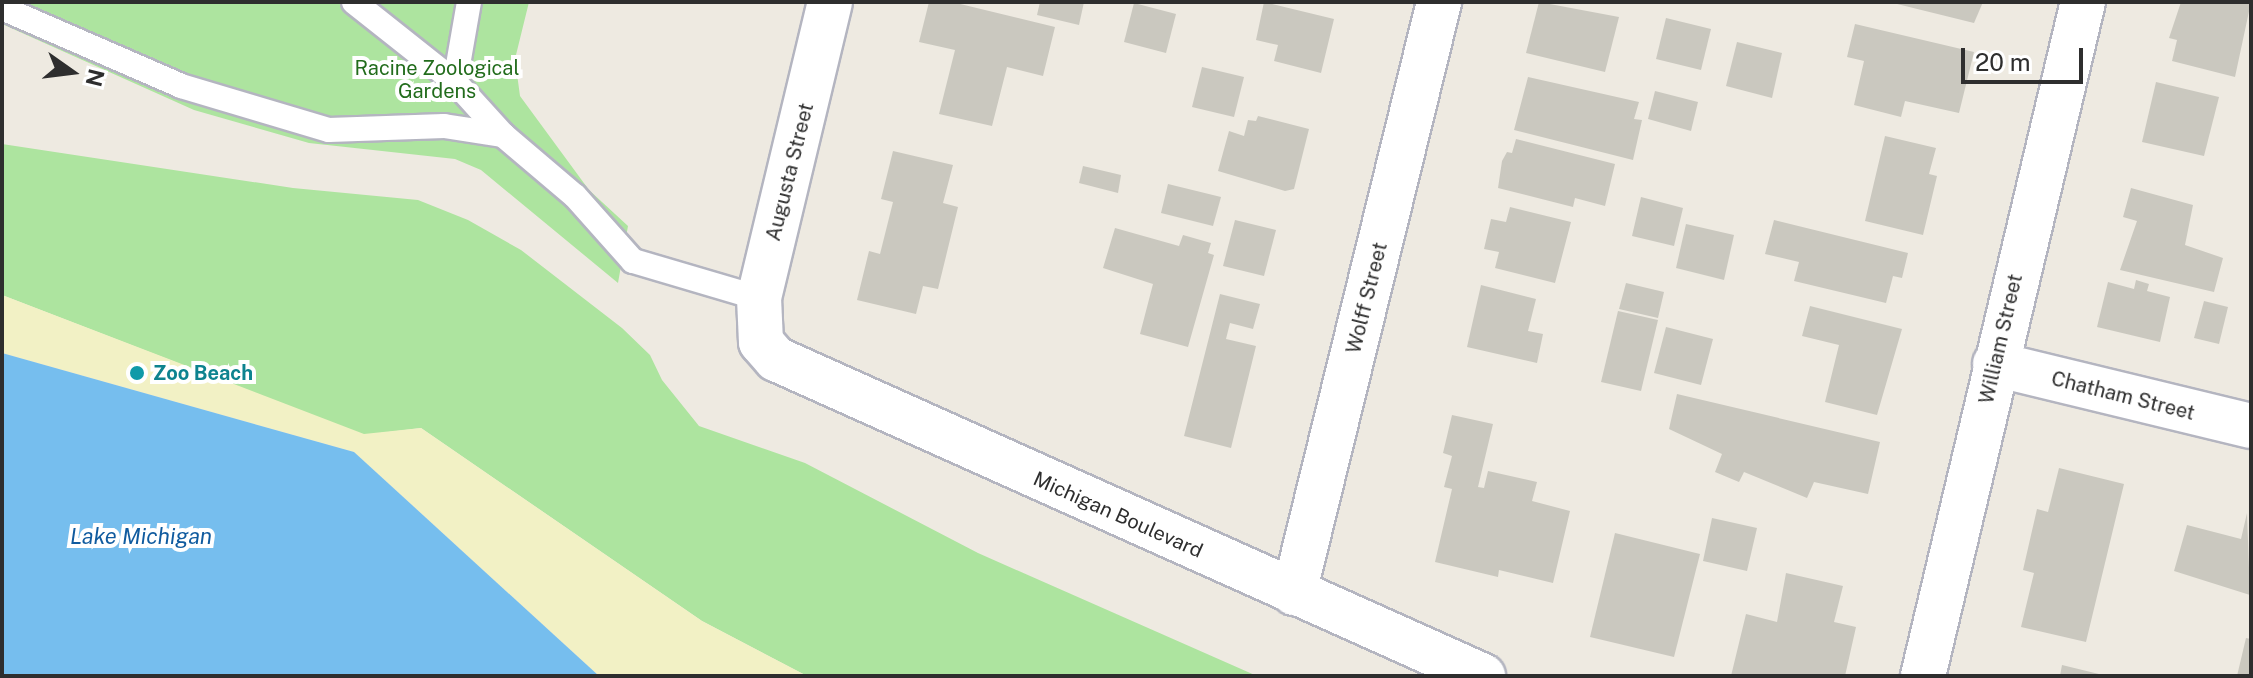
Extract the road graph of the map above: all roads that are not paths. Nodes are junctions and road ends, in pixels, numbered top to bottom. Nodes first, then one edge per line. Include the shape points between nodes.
1 (354, 2) edge
2 (469, 2) edge
3 (830, 2) edge
4 (1439, 2) edge
5 (2083, 2) edge
6 (2, 8) edge
7 (455, 82) junction
8 (503, 135) junction
9 (759, 298) junction
10 (761, 342) joint
11 (1995, 364) junction
12 (2251, 426) edge
13 (1294, 593) junction
14 (1483, 676) edge
15 (1923, 676) edge

1 - 7 lane
2 - 7 lane
3 - 9 street, Augusta Street
4 - 13 street, Wolff Street
5 - 11 street, William Street
6 - 8 lane via 181,86 329,130 444,126
7 - 8 lane
8 - 9 lane via 575,196 633,261
9 - 10 street, Augusta Street
10 - 13 street, Michigan Boulevard via 776,359 797,370
11 - 12 street, Chatham Street
11 - 15 street, William Street
13 - 14 street, Michigan Boulevard

